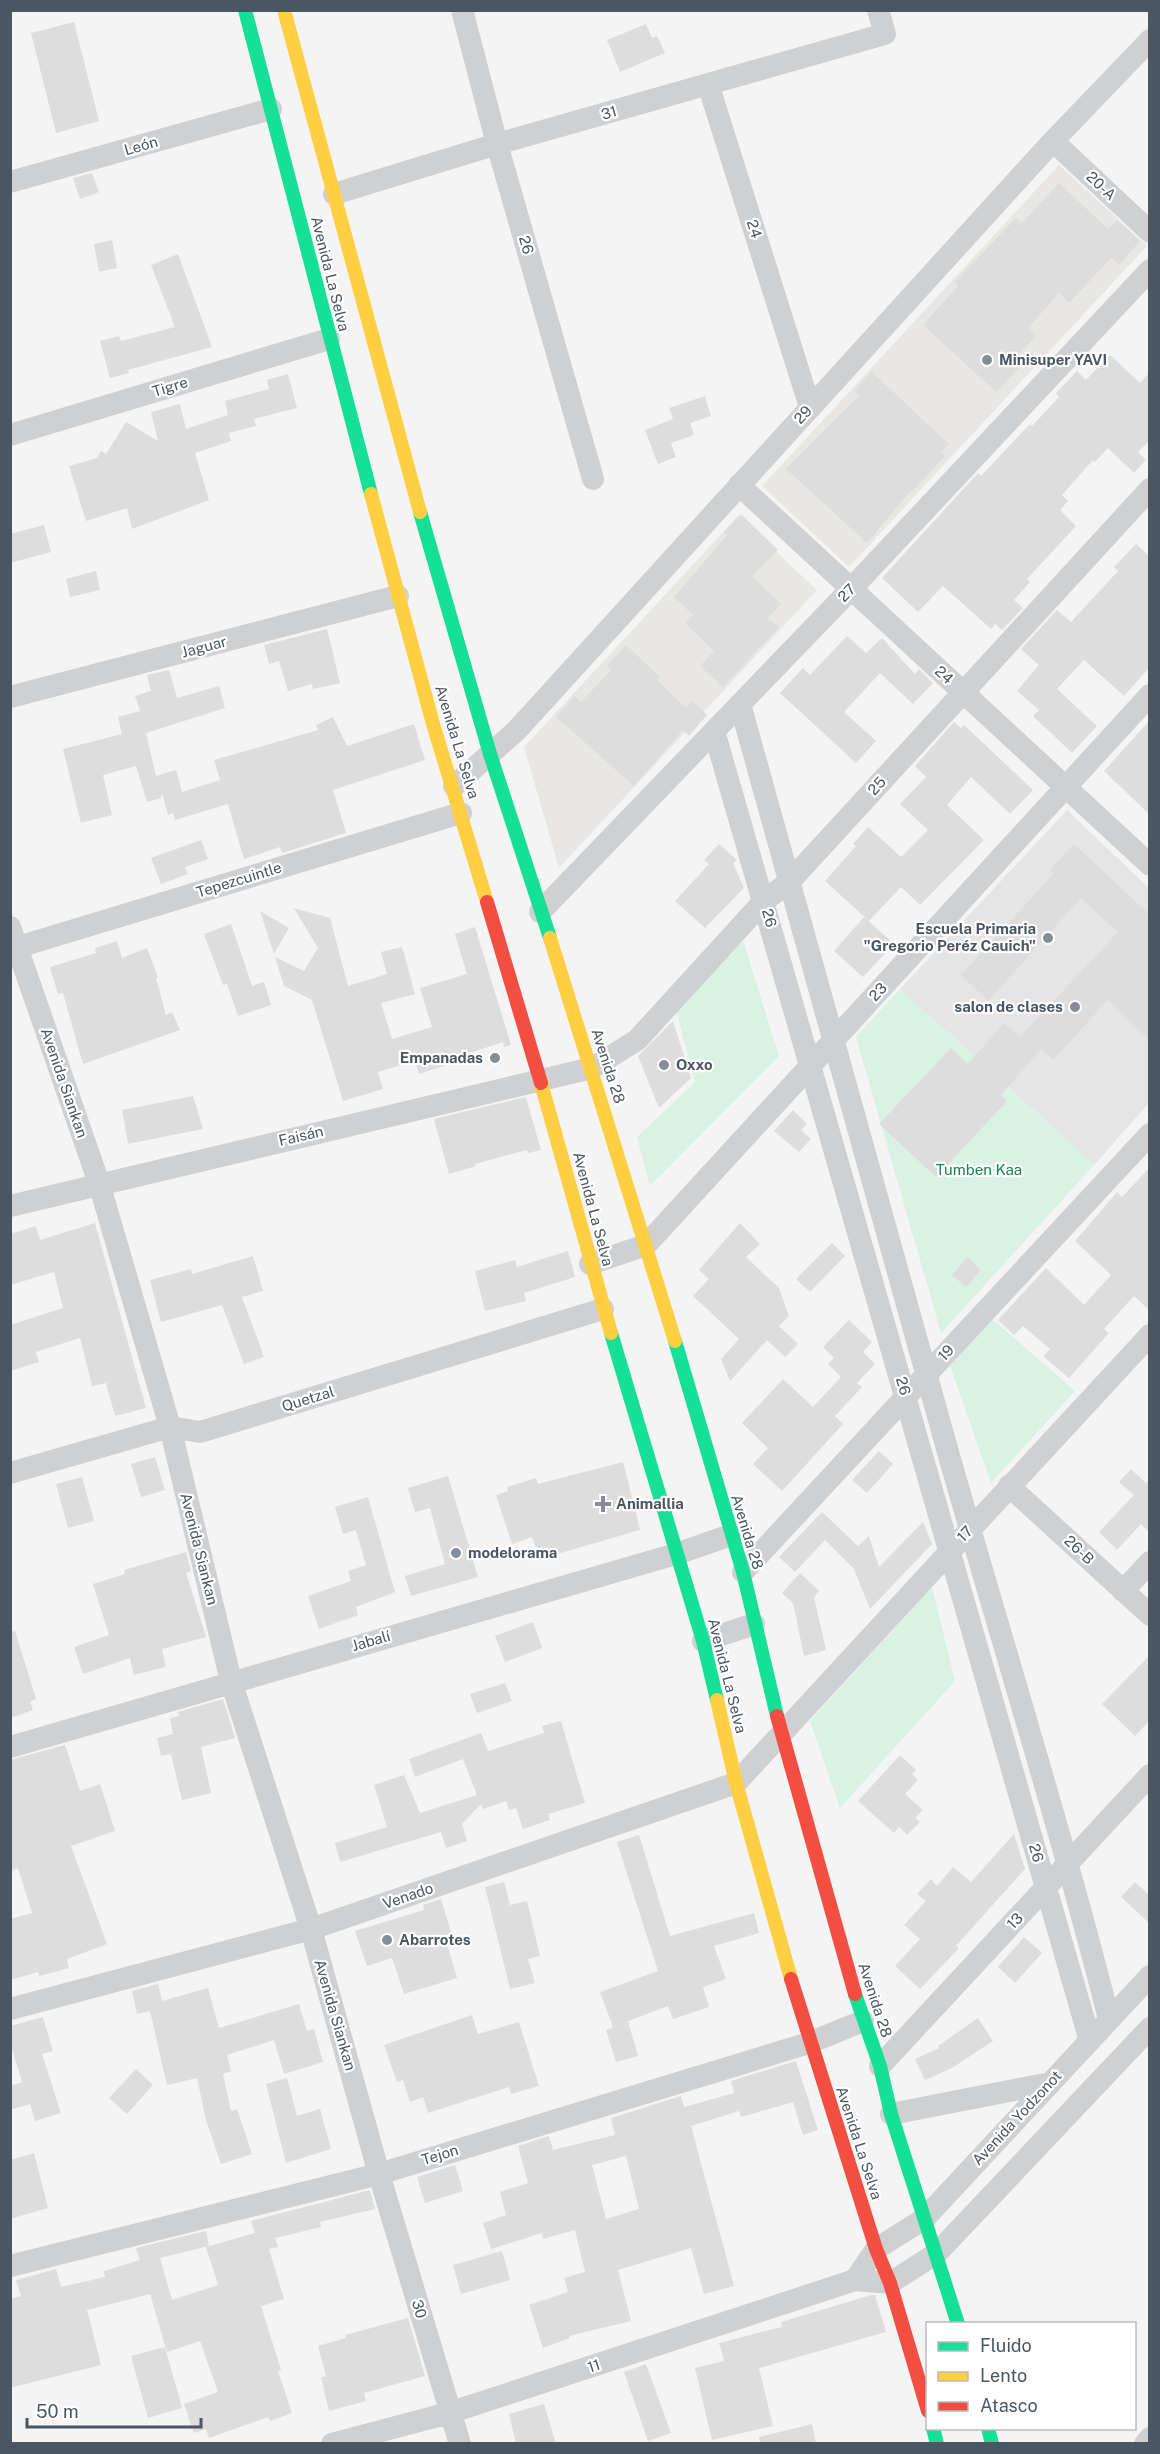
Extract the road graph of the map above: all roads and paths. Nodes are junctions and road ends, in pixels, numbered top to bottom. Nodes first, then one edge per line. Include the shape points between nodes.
1 (245, 10) edge
2 (284, 10) edge
3 (462, 10) edge
4 (878, 10) edge
5 (1149, 40) edge
6 (708, 84) junction
7 (271, 109) junction
8 (1053, 141) junction
9 (497, 144) junction
10 (10, 182) edge
11 (334, 194) junction
12 (1149, 232) edge
13 (1149, 270) edge
14 (329, 339) junction
15 (810, 407) junction
16 (10, 435) edge
17 (593, 479) dead end
18 (739, 485) junction
19 (1149, 489) edge
20 (851, 589) junction
21 (398, 596) junction
22 (962, 692) junction
23 (1149, 695) edge
24 (10, 697) edge
25 (740, 704) junction
26 (714, 731) junction
27 (489, 754) junction
28 (454, 786) junction
29 (1065, 787) junction
30 (461, 813) junction
31 (1149, 865) edge
32 (790, 881) junction
33 (764, 901) junction
34 (540, 912) junction
35 (14, 937) edge
36 (834, 1039) junction
37 (811, 1064) junction
38 (592, 1068) junction
39 (540, 1079) junction
40 (1149, 1134) edge
41 (99, 1183) junction
42 (10, 1206) edge
43 (646, 1245) junction
44 (590, 1264) junction
45 (603, 1309) junction
46 (1149, 1335) edge
47 (926, 1375) junction
48 (906, 1396) junction
49 (170, 1427) junction
50 (10, 1473) edge
51 (1009, 1486) junction
52 (970, 1529) junction
53 (731, 1535) junction
54 (950, 1550) junction
55 (676, 1554) junction
56 (1149, 1562) edge
57 (743, 1572) junction
58 (1123, 1591) junction
59 (1149, 1615) edge
60 (754, 1624) junction
61 (703, 1641) junction
62 (231, 1681) junction
63 (782, 1734) junction
64 (10, 1747) edge
65 (1149, 1775) edge
66 (736, 1783) junction
67 (1069, 1862) junction
68 (1046, 1887) junction
69 (311, 1929) junction
70 (1149, 1976) edge
71 (10, 2009) edge
72 (1109, 2019) junction
73 (863, 2021) junction
74 (1149, 2028) edge
75 (1090, 2041) junction
76 (809, 2043) junction
77 (880, 2066) junction
78 (1050, 2083) junction
79 (891, 2114) junction
80 (379, 2174) junction
81 (924, 2219) junction
82 (876, 2249) junction
83 (937, 2253) junction
84 (10, 2266) edge
85 (855, 2280) junction
86 (890, 2283) junction
87 (957, 2322) edge
88 (926, 2408) edge
89 (449, 2413) junction
90 (1149, 2438) edge
91 (332, 2444) edge
92 (460, 2444) edge
93 (1145, 2444) edge

1 - 7 street, Avenida La Selva
2 - 11 street, Avenida La Selva
3 - 9 street, 26
4 - 6 street, 31 via 885,34
5 - 8 street, 29
6 - 9 street, 31
6 - 15 street, 24
7 - 10 street, León
7 - 14 street, Avenida La Selva
8 - 12 street, 20-A
8 - 15 street, 29
9 - 11 street, 31
9 - 17 street, 26
11 - 27 street, Avenida La Selva
13 - 20 street, 27
14 - 16 street, Tigre
14 - 21 street, Avenida La Selva
15 - 18 street, 29
18 - 20 street, 24
18 - 27 street, 29 via 516,731
19 - 22 street, 25
20 - 22 street, 24
20 - 25 street, 27
21 - 24 street, Jaguar
21 - 28 street, Avenida La Selva
22 - 29 street, 24
22 - 32 street, 25
23 - 29 street, 23
25 - 26 street, 27
25 - 32 street
26 - 33 street, 26
26 - 34 street, 27
27 - 28 street, 29
27 - 34 street, Avenida 28
28 - 30 street, Avenida La Selva
29 - 31 street, 24
29 - 36 street, 23
30 - 35 street, Tepezcuintle
30 - 39 street, Avenida La Selva
32 - 33 street, 25
32 - 36 street
33 - 37 street, 26
33 - 38 street, 25 via 637,1040
34 - 38 street, Avenida 28
35 - 41 street, Avenida Siankan
36 - 37 street, 23
36 - 47 street
37 - 43 street, 23
37 - 48 street, 26
38 - 39 street, Faisán
38 - 43 street, Avenida 28
39 - 41 street, Faisán
39 - 44 street, Avenida La Selva
40 - 47 street, 19
41 - 42 street, Faisán
41 - 49 street, Avenida Siankan
43 - 44 street, 23
43 - 53 street, Avenida 28
44 - 45 street, Avenida La Selva
45 - 49 street, Quetzal via 200,1432
45 - 55 street, Avenida La Selva
46 - 51 street, 17
47 - 48 street, 19
47 - 52 street
48 - 54 street, 26
48 - 57 street, 19
49 - 50 street, Quetzal
49 - 62 street, Avenida Siankan
51 - 52 street, 17
51 - 58 street, 26-B
52 - 54 street, 17
52 - 67 street
53 - 55 street, Jabalí
53 - 57 street, Avenida 28
54 - 63 street, 17
54 - 68 street, 26
55 - 61 street, Avenida La Selva
55 - 62 street, Jabalí
56 - 58 street
57 - 60 street, Avenida 28
58 - 59 street, 26-B
60 - 61 street
60 - 63 street, Avenida 28
61 - 66 street, Avenida La Selva
62 - 64 street, Jabalí
62 - 69 street, Avenida Siankan
63 - 66 street, Venado
63 - 73 street, Avenida 28
65 - 67 street, 13
66 - 69 street, Venado
66 - 76 street, Avenida La Selva
67 - 68 street, 13
67 - 72 street
68 - 75 street, 26
68 - 77 street, 13
69 - 71 street, Venado
69 - 80 street, Avenida Siankan
70 - 72 street, Avenida Yodzonot
72 - 75 street, Avenida Yodzonot
73 - 76 street, Tejon
73 - 77 street, Avenida 28
74 - 83 street
75 - 78 street, Avenida Yodzonot
76 - 80 street, Tejon
76 - 82 street, Avenida La Selva
77 - 79 street, Avenida 28
78 - 79 street
78 - 81 street, Avenida Yodzonot
79 - 81 street, Avenida 28
80 - 84 street, Tejon
80 - 89 street, 30
81 - 82 street, Avenida Yodzonot
81 - 83 street, Avenida 28
82 - 85 street
82 - 86 street, Avenida La Selva
83 - 86 street
83 - 87 street, Avenida 28
85 - 86 street
85 - 89 street, 11
86 - 88 street, Avenida La Selva
89 - 91 street, 11
89 - 92 street, 30
90 - 93 street

